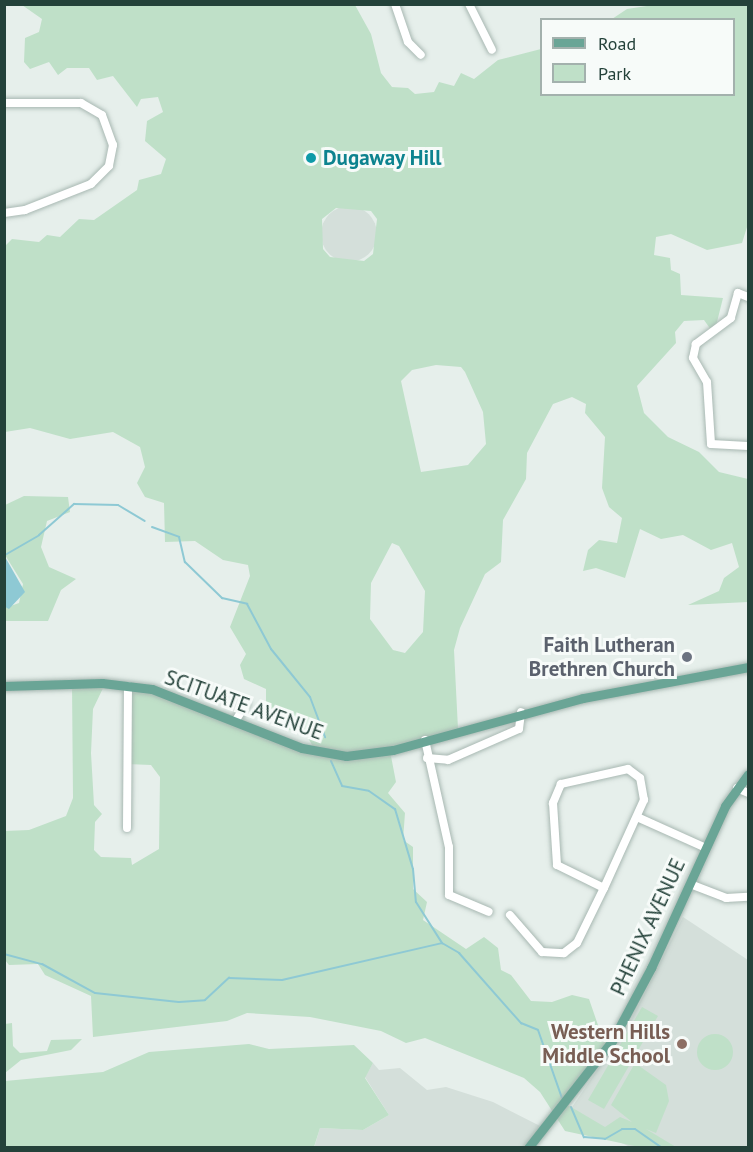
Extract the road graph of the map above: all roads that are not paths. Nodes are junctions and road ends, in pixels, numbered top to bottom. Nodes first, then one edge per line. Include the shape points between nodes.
1 (395, 4) edge
2 (469, 4) edge
3 (492, 50) dead end
4 (421, 55) dead end
5 (4, 103) edge
6 (4, 213) edge
7 (748, 297) edge
8 (748, 446) edge
9 (748, 667) edge
10 (4, 686) edge
11 (128, 686) junction
12 (246, 704) dead end
13 (522, 712) junction
14 (236, 720) junction
15 (425, 741) junction
16 (428, 758) junction
17 (748, 774) edge
18 (737, 788) junction
19 (748, 794) edge
20 (637, 817) junction
21 (127, 828) dead end
22 (706, 848) junction
23 (690, 884) junction
24 (604, 888) junction
25 (748, 897) edge
26 (489, 912) dead end
27 (510, 915) dead end
28 (528, 1148) edge

1 - 4 street via 408,42
2 - 3 street
5 - 6 street via 81,103 102,116 113,145 109,166 91,184
7 - 8 street via 738,293 731,318 696,344 693,358 707,382 709,440
9 - 13 main road, SCITUATE AVENUE
10 - 11 main road, SCITUATE AVENUE
11 - 14 main road, SCITUATE AVENUE via 183,698
11 - 21 street
12 - 14 street
13 - 15 main road, SCITUATE AVENUE
13 - 16 street via 519,729 448,760
14 - 15 main road, SCITUATE AVENUE via 327,754 365,755
15 - 16 street
16 - 26 street via 449,847 449,895
17 - 18 main road, PHENIX AVENUE
18 - 19 street
18 - 22 main road, PHENIX AVENUE
20 - 22 street
20 - 24 street
20 - 24 street via 645,793 632,770 572,779 558,788 553,803 557,866
22 - 23 main road, PHENIX AVENUE
23 - 25 street via 726,898
23 - 28 main road, PHENIX AVENUE via 612,1041
24 - 27 street via 577,943 564,953 542,952

